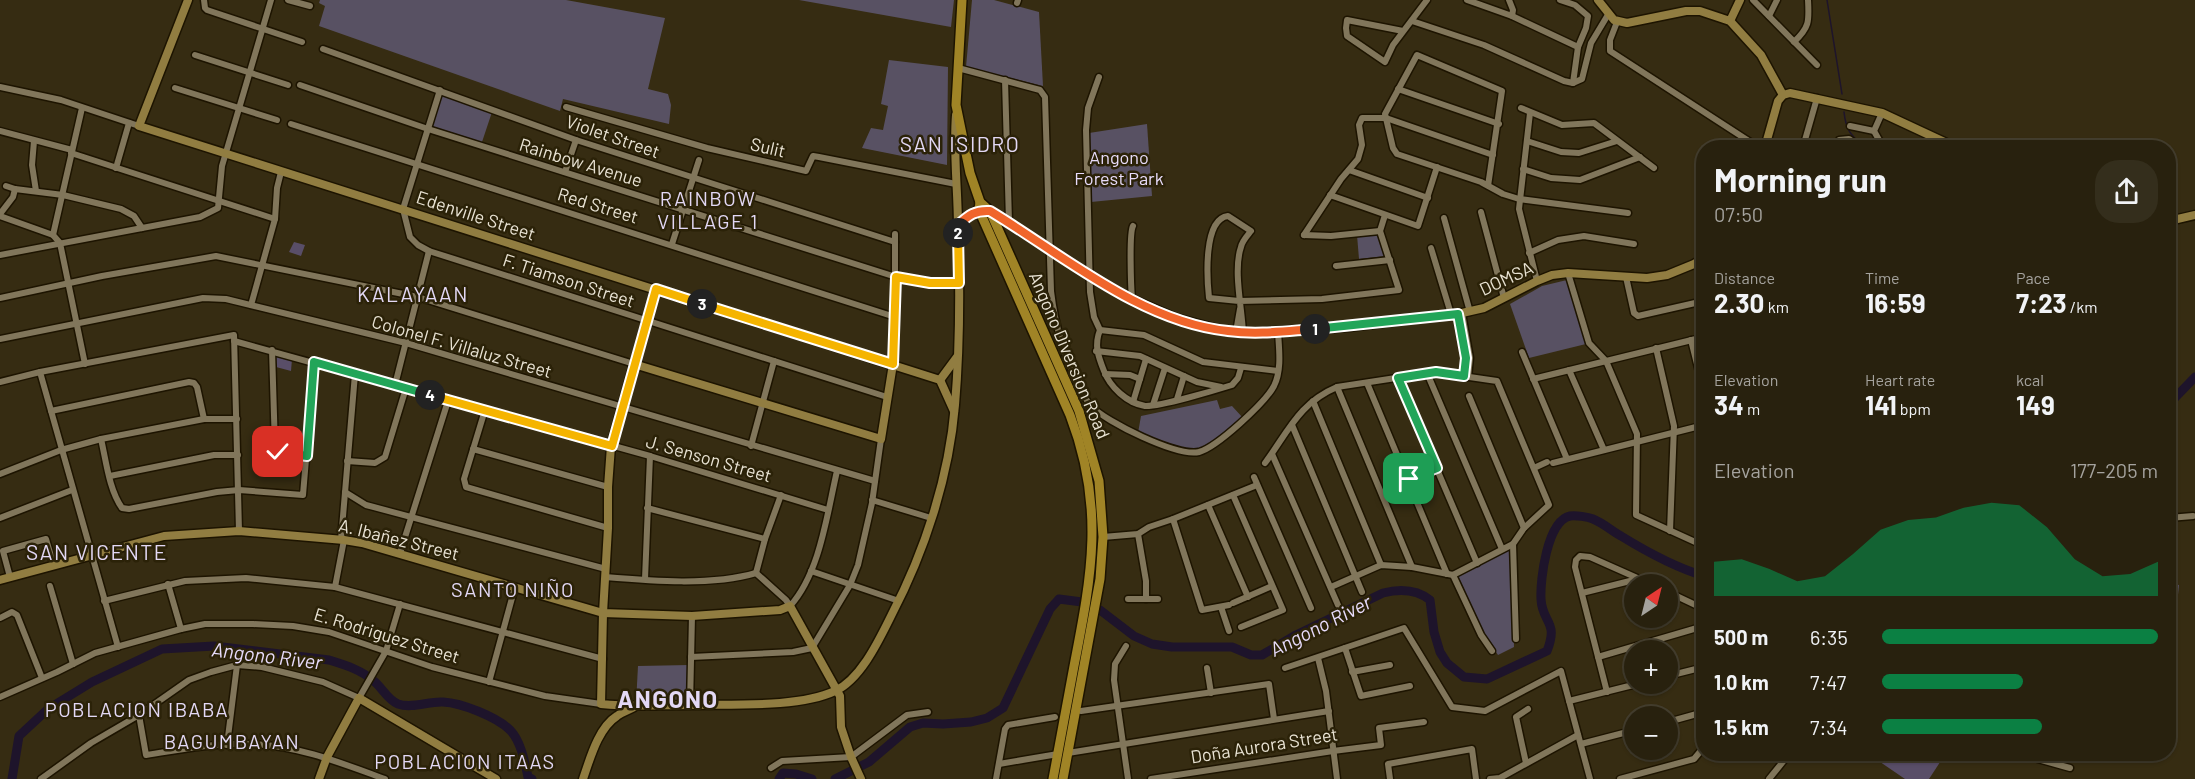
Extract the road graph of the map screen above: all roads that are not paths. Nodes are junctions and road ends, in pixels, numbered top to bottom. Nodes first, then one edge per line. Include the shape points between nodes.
1 (188, 0) edge
2 (204, 0) edge
3 (271, 0) edge
4 (288, 0) edge
5 (962, 0) edge
6 (1427, 0) edge
7 (1467, 0) edge
8 (1509, 0) edge
9 (1560, 0) edge
10 (1598, 0) edge
11 (1740, 0) edge
12 (1753, 0) edge
13 (1777, 0) edge
14 (1808, 0) edge
15 (310, 6) dead end
16 (1609, 14) junction
17 (1512, 16) junction
18 (1769, 16) junction
19 (1412, 21) junction
20 (1730, 21) junction
21 (1617, 22) junction
22 (263, 28) junction
23 (1403, 31) junction
24 (302, 42) dead end
25 (1794, 42) junction
26 (1578, 47) junction
27 (323, 49) dead end
28 (195, 55) dead end
29 (1817, 65) dead end
30 (958, 68) junction
31 (250, 72) junction
32 (1099, 77) dead end
33 (1005, 80) junction
34 (1573, 83) junction
35 (288, 85) dead end
36 (300, 85) dead end
37 (0, 87) edge
38 (175, 88) dead end
39 (1398, 89) junction
40 (441, 90) junction
41 (1783, 95) junction
42 (1817, 98) junction
43 (956, 105) junction
44 (566, 107) dead end
45 (82, 108) junction
46 (239, 108) junction
47 (1521, 108) dead end
48 (1530, 113) junction
49 (1882, 113) junction
50 (1386, 118) junction
51 (277, 120) dead end
52 (129, 123) junction
53 (291, 124) dead end
54 (1498, 124) junction
55 (139, 126) junction
56 (1850, 126) dead end
57 (428, 129) junction
58 (0, 131) edge
59 (1874, 131) junction
60 (576, 140) junction
61 (1747, 140) edge
62 (1767, 140) edge
63 (1805, 140) edge
64 (1878, 140) edge
65 (1940, 140) edge
66 (34, 141) junction
67 (1527, 141) junction
68 (1617, 141) junction
69 (71, 152) junction
70 (225, 154) junction
71 (1493, 155) junction
72 (1640, 157) junction
73 (699, 160) dead end
74 (416, 164) junction
75 (1437, 167) junction
76 (116, 168) junction
77 (1654, 168) dead end
78 (1523, 169) junction
79 (1349, 170) junction
80 (281, 171) junction
81 (565, 172) junction
82 (694, 178) junction
83 (956, 184) junction
84 (6, 186) dead end
85 (1488, 186) junction
86 (15, 189) junction
87 (36, 191) junction
88 (63, 195) junction
89 (1330, 195) junction
90 (1428, 198) junction
91 (1519, 199) junction
92 (220, 202) junction
93 (979, 206) junction
94 (403, 209) junction
95 (683, 210) junction
96 (990, 211) junction
97 (1481, 212) dead end
98 (1628, 213) dead end
99 (0, 215) edge
100 (1385, 215) junction
101 (2195, 215) edge
102 (1444, 218) dead end
103 (275, 219) junction
104 (2176, 219) edge
105 (1009, 222) junction
106 (958, 225) junction
107 (1133, 226) dead end
108 (142, 228) junction
109 (1380, 231) junction
110 (895, 234) dead end
111 (53, 235) junction
112 (896, 242) junction
113 (60, 243) junction
114 (672, 244) junction
115 (1634, 244) dead end
116 (1050, 248) junction
117 (1431, 248) dead end
118 (429, 251) junction
119 (1529, 253) junction
120 (0, 255) edge
121 (1390, 260) junction
122 (1696, 263) edge
123 (262, 266) junction
124 (1336, 266) dead end
125 (1011, 270) junction
126 (1568, 273) junction
127 (1090, 275) junction
128 (896, 277) junction
129 (1626, 277) junction
130 (1537, 281) junction
131 (69, 283) junction
132 (959, 283) junction
133 (656, 289) junction
134 (418, 297) junction
135 (0, 298) edge
136 (1504, 298) junction
137 (1132, 299) junction
138 (1696, 302) edge
139 (1240, 304) junction
140 (251, 305) junction
141 (1460, 313) junction
142 (895, 317) junction
143 (647, 320) junction
144 (77, 323) junction
145 (1100, 330) junction
146 (1240, 332) junction
147 (1278, 332) junction
148 (234, 338) junction
149 (0, 339) edge
150 (1696, 339) edge
151 (1691, 340) junction
152 (406, 344) junction
153 (1656, 348) junction
154 (272, 350) junction
155 (1096, 351) junction
156 (1522, 352) dead end
157 (958, 357) junction
158 (1146, 359) junction
159 (1696, 360) edge
160 (774, 361) junction
161 (1606, 361) junction
162 (314, 362) junction
163 (85, 364) junction
164 (634, 364) junction
165 (893, 364) junction
166 (1165, 368) junction
167 (1241, 368) junction
168 (1569, 370) junction
169 (1278, 371) junction
170 (40, 372) junction
171 (1427, 373) junction
172 (355, 374) junction
173 (1105, 374) junction
174 (1184, 376) junction
175 (1466, 376) junction
176 (1398, 378) junction
177 (1140, 379) junction
178 (1533, 379) junction
179 (940, 380) junction
180 (0, 382) edge
181 (1367, 383) junction
182 (395, 385) junction
183 (1225, 387) junction
184 (1337, 387) junction
185 (406, 388) junction
186 (1469, 396) dead end
187 (887, 397) junction
188 (1177, 399) junction
189 (1313, 400) junction
190 (448, 401) junction
191 (1133, 402) junction
192 (763, 403) junction
193 (1153, 405) junction
194 (622, 408) junction
195 (485, 410) junction
196 (51, 411) junction
197 (955, 412) junction
198 (204, 419) junction
199 (237, 419) junction
200 (1292, 424) junction
201 (1696, 427) edge
202 (1674, 431) junction
203 (101, 439) junction
204 (881, 439) junction
205 (1638, 441) junction
206 (612, 446) junction
207 (752, 446) junction
208 (473, 449) junction
209 (61, 450) junction
210 (1604, 450) junction
211 (1272, 454) junction
212 (238, 455) junction
213 (307, 456) junction
214 (650, 456) junction
215 (1567, 459) junction
216 (347, 461) junction
217 (1265, 463) dead end
218 (1437, 468) junction
219 (1534, 468) junction
220 (837, 471) junction
221 (0, 474) edge
222 (110, 476) junction
223 (1254, 477) dead end
224 (1409, 479) junction
225 (875, 481) junction
226 (1257, 485) junction
227 (608, 487) junction
228 (72, 490) junction
229 (239, 490) junction
230 (345, 492) junction
231 (782, 495) junction
232 (1233, 495) junction
233 (872, 501) junction
234 (1208, 505) junction
235 (647, 508) junction
236 (828, 510) junction
237 (411, 516) junction
238 (2193, 516) dead end
239 (2176, 517) edge
240 (0, 518) edge
241 (931, 519) junction
242 (1173, 519) junction
243 (608, 528) junction
244 (1524, 528) junction
245 (239, 531) junction
246 (1670, 531) junction
247 (1138, 534) junction
248 (1098, 537) junction
249 (765, 539) junction
250 (343, 540) junction
251 (1696, 542) edge
252 (1513, 544) junction
253 (1502, 549) junction
254 (400, 553) junction
255 (92, 555) junction
256 (1477, 562) junction
257 (1381, 565) junction
258 (54, 566) junction
259 (1412, 567) junction
260 (811, 571) junction
261 (605, 573) junction
262 (756, 573) junction
263 (1450, 574) junction
264 (1628, 574) edge
265 (1356, 576) junction
266 (10, 577) junction
267 (645, 579) junction
268 (0, 580) edge
269 (1624, 582) edge
270 (168, 584) junction
271 (850, 585) junction
272 (50, 586) dead end
273 (1272, 586) junction
274 (335, 587) junction
275 (515, 587) junction
276 (1330, 587) junction
277 (1362, 592) dead end
278 (1582, 592) junction
279 (1248, 597) junction
280 (1678, 597) edge
281 (1128, 599) dead end
282 (1146, 599) junction
283 (1158, 599) dead end
284 (105, 601) junction
285 (899, 601) junction
286 (399, 604) junction
287 (1338, 605) dead end
288 (1696, 605) edge
289 (790, 606) junction
290 (1221, 607) junction
291 (1311, 608) dead end
292 (603, 613) junction
293 (692, 616) junction
294 (0, 618) edge
295 (1241, 627) dead end
296 (1696, 628) edge
297 (181, 629) junction
298 (1229, 631) dead end
299 (503, 634) junction
300 (1516, 639) dead end
301 (1126, 646) dead end
302 (118, 647) junction
303 (812, 648) junction
304 (1345, 648) junction
305 (386, 651) junction
306 (1492, 651) dead end
307 (692, 657) junction
308 (1598, 657) junction
309 (1318, 658) junction
310 (603, 659) junction
311 (73, 664) junction
312 (1390, 665) dead end
313 (237, 666) junction
314 (1207, 668) dead end
315 (1285, 668) dead end
316 (1696, 669) edge
317 (1353, 672) junction
318 (1678, 674) edge
319 (42, 678) junction
320 (489, 682) junction
321 (1410, 686) dead end
322 (1624, 687) edge
323 (837, 690) junction
324 (1606, 692) junction
325 (1211, 693) junction
326 (0, 697) edge
327 (359, 698) junction
328 (1569, 701) junction
329 (601, 704) junction
330 (690, 705) junction
331 (1117, 706) junction
332 (634, 707) junction
333 (1528, 709) dead end
334 (1081, 711) dead end
335 (1329, 711) junction
336 (928, 712) dead end
337 (1696, 714) edge
338 (139, 715) junction
339 (1055, 717) dead end
340 (1274, 719) junction
341 (1678, 719) edge
342 (1424, 722) dead end
343 (1624, 733) edge
344 (1578, 735) junction
345 (1581, 744) junction
346 (227, 745) junction
347 (1122, 745) junction
348 (1333, 751) junction
349 (1063, 754) junction
350 (327, 757) junction
351 (1696, 757) edge
352 (851, 758) junction
353 (1784, 761) edge
354 (2045, 761) edge
355 (1526, 763) junction
356 (999, 764) junction
357 (771, 768) dead end
358 (2070, 768) dead end
359 (585, 774) edge
360 (41, 779) edge
361 (319, 779) edge
362 (385, 779) edge
363 (496, 779) edge
364 (861, 779) edge
365 (996, 779) edge
366 (1053, 779) edge
367 (1063, 779) edge
368 (1128, 779) edge
369 (1151, 779) edge
370 (1337, 779) edge
371 (1390, 779) edge
372 (1476, 779) edge
373 (1490, 779) edge
374 (1590, 779) edge
375 (1620, 779) edge
376 (1769, 779) edge

1 - 55 street
2 - 22 street via 207,10
3 - 22 street
4 - 15 street
5 - 30 main road, Angono Diversion Road
6 - 19 street
7 - 17 street
8 - 17 street
9 - 26 street via 1575,5 1588,16
10 - 16 street
11 - 20 street
12 - 18 street
13 - 18 street
14 - 25 street via 1809,19 1805,31
16 - 21 street
16 - 34 street via 1591,44 1582,79
17 - 26 street
18 - 25 street
19 - 23 street
19 - 34 street via 1484,45
20 - 21 street via 1700,11 1686,11
20 - 41 street via 1761,55
21 - 61 street via 1610,51
22 - 24 street
22 - 31 street
23 - 23 street via 1384,62 1346,34 1347,20
25 - 29 street
26 - 34 street
27 - 40 street, Violet Street
28 - 31 street
30 - 33 street
30 - 43 main road, Angono Diversion Road
31 - 35 street
31 - 46 street
32 - 127 street via 1088,108 1086,130
33 - 105 street
33 - 116 street via 1040,90 1045,97
36 - 57 street, Rainbow Avenue
37 - 45 street, Edenville Street
38 - 46 street
39 - 50 street via 1386,110
39 - 54 street
39 - 54 street via 1417,55 1503,91
40 - 57 street
40 - 60 street, Violet Street
41 - 42 street via 1795,93
41 - 62 street
42 - 49 street
42 - 63 street
43 - 83 street
43 - 93 main road, Angono Diversion Road
44 - 83 street, Sulit via 707,148 806,171 813,156
45 - 52 street, Edenville Street
45 - 69 street
46 - 51 street
46 - 70 street
47 - 48 street
48 - 67 street
48 - 68 street via 1562,125 1594,123
49 - 59 street
49 - 65 street
50 - 71 street
50 - 75 street via 1397,154
50 - 79 street via 1362,118 1361,152
52 - 55 street, Edenville Street
52 - 76 street
53 - 74 street, Red Street
54 - 71 street
55 - 70 street, Edenville Street
56 - 59 street
57 - 74 street
57 - 81 street, Rainbow Avenue
58 - 66 street
59 - 64 street
60 - 81 street
60 - 82 street, Violet Street
66 - 69 street
66 - 87 street
67 - 68 street via 1561,152 1579,153
67 - 78 street
68 - 72 street
69 - 76 street
69 - 88 street
70 - 80 street, Edenville Street
70 - 92 street
71 - 85 street
72 - 77 street
72 - 78 street via 1580,180 1551,178
73 - 82 street
74 - 94 street
74 - 114 street, Red Street
75 - 85 street
75 - 90 street
76 - 92 street
78 - 91 street
79 - 89 street
79 - 90 street
80 - 94 street, Edenville Street
80 - 103 street
81 - 95 street, Rainbow Avenue
82 - 95 street
82 - 112 street, Violet Street
83 - 106 street
84 - 86 street
85 - 91 street
86 - 87 street
86 - 99 street
87 - 88 street
88 - 108 street via 121,209 134,216
88 - 111 street
89 - 100 street
89 - 109 street via 1304,235
90 - 100 street via 1418,226
91 - 98 street
91 - 119 street
92 - 103 street
92 - 108 street via 218,208 200,217
93 - 96 main road, Angono Diversion Road
93 - 106 street
93 - 125 main road, Angono Diversion Road
94 - 118 street, F. Tiamson Street via 410,237
94 - 133 street, Edenville Street
95 - 114 street
95 - 128 street, Rainbow Avenue
96 - 105 street, DOMSA
96 - 125 main road, Angono Diversion Road
97 - 136 street
99 - 111 street
100 - 109 street
101 - 104 street
102 - 141 street
103 - 123 street
105 - 116 street, DOMSA
106 - 132 street
107 - 137 street
108 - 113 street
109 - 121 street
110 - 112 street
111 - 113 street
112 - 128 street
113 - 120 street
113 - 131 street
114 - 142 street, Red Street
115 - 119 street via 1584,236 1558,240
116 - 127 street, DOMSA
116 - 169 street via 1057,333 1072,372 1091,406 1123,429 1177,449 1199,452 1262,402 1274,387
117 - 141 street
118 - 134 street
118 - 143 street, F. Tiamson Street
119 - 130 street
121 - 124 street
121 - 139 street via 1399,290
122 - 129 street, DOMSA via 1667,275
123 - 131 street via 211,256
123 - 134 street
123 - 140 street
125 - 248 main road, Angono Diversion Road via 1080,411 1094,482
126 - 129 street, DOMSA
126 - 130 street, DOMSA
126 - 161 street via 1588,343
127 - 137 street, DOMSA
127 - 145 street via 1094,317
128 - 132 street, Rainbow Avenue
128 - 142 street
129 - 138 street via 1638,316
130 - 136 street, DOMSA
131 - 135 street
131 - 144 street
132 - 157 street
133 - 143 street
133 - 165 street, Edenville Street
134 - 152 street
134 - 164 street
136 - 141 street, DOMSA via 1484,308
137 - 146 street, DOMSA via 1176,318
139 - 139 street via 1209,298 1210,235 1224,216 1251,231 1239,252
139 - 146 street
140 - 144 street, Colonel F. Villaluz Street via 210,297
140 - 152 street, Colonel F. Villaluz Street
141 - 147 street, DOMSA
141 - 175 street via 1470,358
142 - 165 street
143 - 160 street, F. Tiamson Street
143 - 164 street
144 - 149 street, Colonel F. Villaluz Street
144 - 163 street
145 - 155 street
145 - 167 street via 1144,335 1203,362
146 - 147 street, DOMSA
147 - 169 street
148 - 154 street, J. Senson Street
148 - 163 street
148 - 199 street
150 - 151 street
151 - 153 street
151 - 159 street
152 - 182 street
152 - 194 street, Colonel F. Villaluz Street
153 - 161 street
153 - 202 street
154 - 162 street, J. Senson Street
154 - 213 street via 275,448 281,453
155 - 158 street
155 - 173 street
156 - 178 street
157 - 179 street
157 - 197 street
158 - 166 street
158 - 177 street
160 - 187 street, F. Tiamson Street
160 - 192 street
161 - 168 street
161 - 205 street
162 - 172 street, J. Senson Street
162 - 213 street
163 - 170 street
164 - 192 street
164 - 194 street
165 - 179 street, Edenville Street
165 - 187 street
166 - 174 street
166 - 193 street
167 - 169 street
167 - 183 street via 1236,381
168 - 178 street
168 - 210 street
170 - 180 street
170 - 196 street
171 - 175 street
171 - 176 street
171 - 253 street
172 - 182 street, J. Senson Street
172 - 216 street
173 - 177 street
173 - 191 street
174 - 183 street
174 - 188 street
175 - 219 street via 1497,381
176 - 181 street
176 - 218 street
177 - 191 street
178 - 215 street
179 - 197 street
181 - 184 street
181 - 224 street
182 - 185 street, J. Senson Street
183 - 188 street
184 - 189 street
184 - 259 street
185 - 190 street, J. Senson Street
185 - 216 street via 385,457 375,463
186 - 244 street
187 - 204 street
188 - 193 street
189 - 200 street
189 - 257 street
190 - 195 street, J. Senson Street
190 - 237 street
191 - 193 street
192 - 204 street
192 - 207 street
194 - 206 street
194 - 207 street, Colonel F. Villaluz Street
195 - 206 street, J. Senson Street
195 - 208 street
196 - 198 street via 189,382 197,387
196 - 209 street
197 - 241 street
198 - 199 street
198 - 203 street
199 - 212 street
200 - 211 street
200 - 265 street
201 - 202 street
202 - 205 street
202 - 246 street
203 - 209 street
203 - 222 street
204 - 225 street
205 - 210 street
205 - 246 street via 1636,515
206 - 214 street, J. Senson Street
206 - 227 street
207 - 220 street, Colonel F. Villaluz Street
208 - 227 street
208 - 243 street via 464,479 466,487
209 - 221 street
209 - 228 street
210 - 215 street
211 - 217 street
211 - 276 street
212 - 222 street via 214,455
212 - 229 street
213 - 229 street via 303,495
214 - 231 street, J. Senson Street
214 - 235 street
215 - 219 street
216 - 230 street
218 - 224 street
218 - 256 street
219 - 244 street via 1549,504
220 - 225 street, Colonel F. Villaluz Street
220 - 236 street
222 - 229 street via 119,503 129,509 204,493
223 - 226 street
224 - 263 street
225 - 233 street
226 - 232 street
226 - 291 street
227 - 243 street
228 - 240 street
228 - 255 street
229 - 245 street
230 - 237 street via 366,505
230 - 250 street
231 - 236 street, J. Senson Street
231 - 249 street
232 - 234 street
232 - 273 street
233 - 241 street
233 - 271 street
234 - 242 street
234 - 279 street
235 - 249 street
235 - 267 street
236 - 260 street
237 - 254 street
237 - 261 street
238 - 239 street
241 - 285 street
242 - 247 street
242 - 290 street via 1202,610
243 - 261 street
244 - 252 street
245 - 250 street, A. Ibañez Street
245 - 255 street, A. Ibañez Street via 164,536
246 - 251 street
247 - 248 street
247 - 282 street
248 - 349 main road, Angono Diversion Road via 1095,579
249 - 262 street
250 - 254 street, A. Ibañez Street
250 - 274 street
252 - 253 street
252 - 300 street
253 - 256 street
254 - 275 street, A. Ibañez Street
255 - 258 street, A. Ibañez Street
255 - 284 street
256 - 263 street
257 - 259 street
257 - 265 street
258 - 266 street, A. Ibañez Street
258 - 266 street via 46,539 3,551
259 - 263 street
260 - 271 street
260 - 289 street
261 - 267 street
261 - 292 street
262 - 267 street via 696,580
262 - 289 street
263 - 306 street
264 - 278 street via 1590,557 1578,557 1575,567
265 - 276 street
265 - 277 street
266 - 268 street, A. Ibañez Street
269 - 278 street
270 - 274 street via 246,578
270 - 284 street
270 - 297 street
271 - 285 street
271 - 303 street
272 - 311 street
273 - 279 street
273 - 295 street via 1283,610
274 - 286 street
275 - 292 street, A. Ibañez Street
275 - 299 street
276 - 287 street
278 - 308 street
279 - 290 street
280 - 288 street
281 - 282 street
282 - 283 street
284 - 302 street
285 - 323 street via 874,648 857,672
286 - 299 street
286 - 305 street
289 - 293 street, A. Ibañez Street
289 - 303 street
290 - 298 street
292 - 293 street, A. Ibañez Street
292 - 310 street
293 - 307 street
294 - 319 street via 15,613
296 - 308 street
297 - 302 street, E. Rodriguez Street
297 - 305 street, E. Rodriguez Street via 205,624 293,626 329,632
299 - 310 street
299 - 320 street
301 - 331 street via 1113,672
302 - 311 street, E. Rodriguez Street
303 - 307 street
303 - 323 street
304 - 309 street
304 - 317 street
304 - 328 street via 1404,628 1452,707 1485,711 1561,671
305 - 320 street, E. Rodriguez Street
305 - 327 street
307 - 330 street
308 - 324 street
309 - 315 street
309 - 335 street
310 - 329 street
311 - 319 street, E. Rodriguez Street
312 - 317 street
313 - 327 street via 262,667 323,682
313 - 338 street via 189,680
313 - 346 street
314 - 325 street
316 - 318 street
317 - 321 street via 1361,696
319 - 326 street, E. Rodriguez Street
320 - 329 street, E. Rodriguez Street via 554,698
322 - 324 street
323 - 330 street, E. Rodriguez Street via 803,700
323 - 352 street via 841,727
324 - 328 street
325 - 331 street
325 - 340 street via 1269,684
327 - 350 street
327 - 363 street
328 - 344 street
329 - 332 street, E. Rodriguez Street
330 - 332 street, E. Rodriguez Street
331 - 334 street
331 - 347 street
332 - 359 street via 607,725
333 - 355 street via 1516,717
335 - 340 street
335 - 348 street
336 - 352 street via 907,715
337 - 341 street
338 - 346 street via 146,755
338 - 360 street
339 - 356 street via 1013,723 1005,729
340 - 347 street
342 - 348 street, Doña Aurora Street via 1379,728 1382,745
343 - 345 street
344 - 345 street
344 - 355 street
345 - 374 street
346 - 350 street via 280,746
347 - 349 street
347 - 368 street
348 - 369 street, Doña Aurora Street
348 - 370 street
349 - 356 street
349 - 366 main road, Angono Diversion Road
349 - 367 main road, Angono Diversion Road
350 - 361 street
350 - 362 street
351 - 375 street
352 - 357 street via 782,761
352 - 364 street
353 - 376 street
354 - 358 street
355 - 373 street
356 - 365 street
371 - 372 street via 1388,764 1472,749

